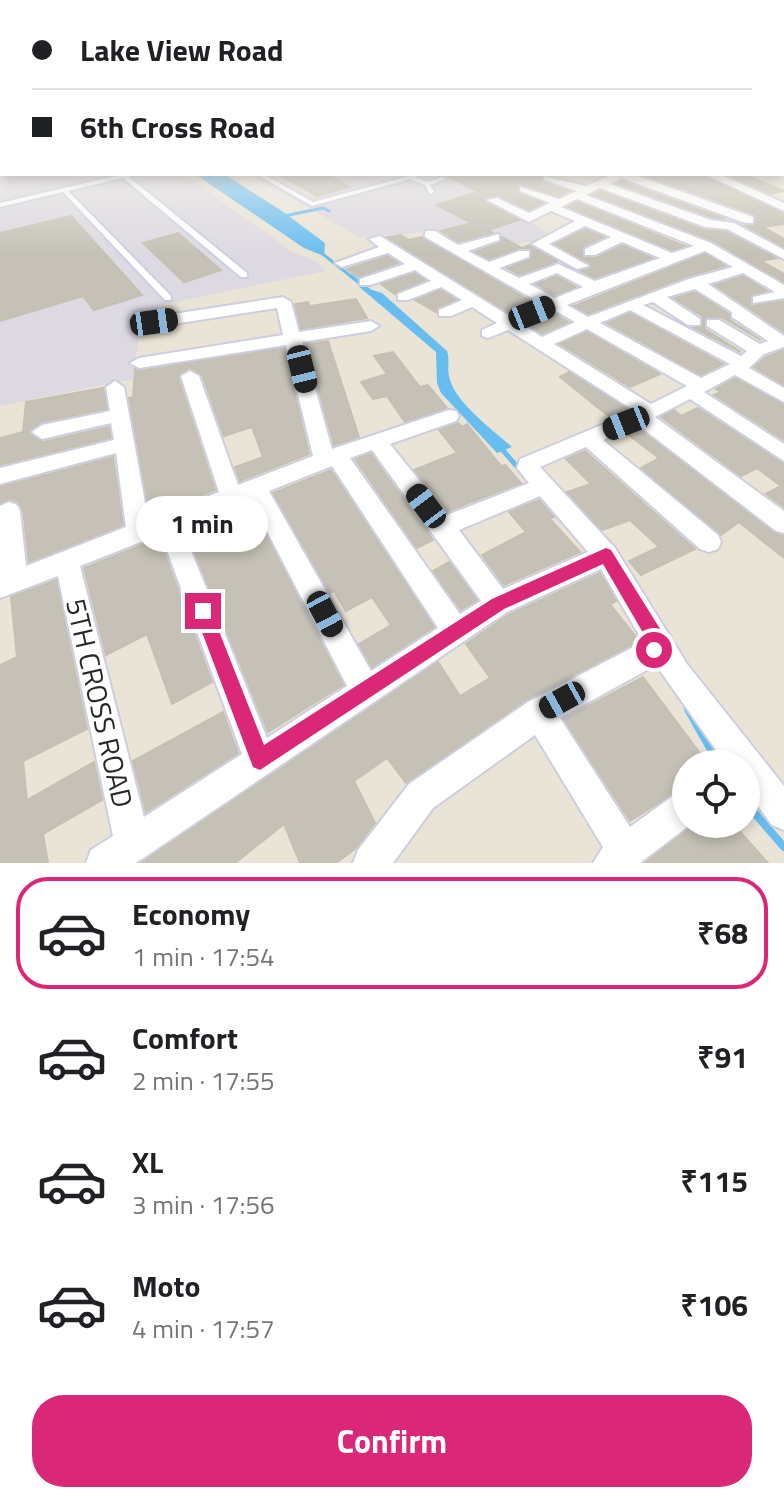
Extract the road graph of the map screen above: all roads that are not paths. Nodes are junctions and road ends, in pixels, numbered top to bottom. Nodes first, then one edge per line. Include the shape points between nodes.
1 (124, 176) joint
2 (263, 176) edge
3 (406, 176) edge
4 (714, 176) edge
5 (609, 177) edge
6 (548, 178) dead end
7 (443, 179) dead end
8 (664, 179) dead end
9 (649, 183) junction
10 (427, 184) junction
11 (524, 189) dead end
12 (64, 190) junction
13 (431, 192) dead end
14 (699, 192) dead end
15 (581, 193) junction
16 (686, 197) junction
17 (493, 200) dead end
18 (747, 201) dead end
19 (0, 205) edge
20 (556, 205) junction
21 (784, 207) edge
22 (724, 210) junction
23 (749, 220) dead end
24 (585, 221) junction
25 (430, 234) dead end
26 (624, 236) junction
27 (494, 237) dead end
28 (701, 245) junction
29 (777, 247) edge
30 (457, 250) junction
31 (590, 252) dead end
32 (524, 254) dead end
33 (784, 255) edge
34 (669, 257) junction
35 (342, 263) dead end
36 (416, 265) junction
37 (488, 267) junction
38 (746, 268) junction
39 (244, 275) dead end
40 (611, 280) junction
41 (443, 281) junction
42 (365, 282) dead end
43 (694, 282) junction
44 (517, 284) junction
45 (595, 287) junction
46 (784, 293) edge
47 (654, 296) junction
48 (403, 297) dead end
49 (168, 298) dead end
50 (758, 300) dead end
51 (474, 301) junction
52 (555, 304) junction
53 (630, 304) junction
54 (445, 313) dead end
55 (154, 322) dead end
56 (694, 322) dead end
57 (509, 323) junction
58 (588, 323) junction
59 (713, 323) dead end
60 (371, 326) dead end
61 (488, 333) dead end
62 (295, 339) junction
63 (542, 343) junction
64 (782, 343) edge
65 (758, 350) junction
66 (139, 363) dead end
67 (740, 366) junction
68 (190, 376) dead end
69 (115, 387) dead end
70 (696, 389) junction
71 (784, 396) edge
72 (646, 414) junction
73 (119, 415) junction
74 (449, 416) dead end
75 (42, 432) dead end
76 (588, 438) junction
77 (377, 442) junction
78 (125, 444) junction
79 (784, 454) edge
80 (331, 458) junction
81 (0, 476) edge
82 (536, 489) dead end
83 (244, 493) junction
84 (9, 511) dead end
85 (168, 522) junction
86 (784, 524) edge
87 (443, 527) junction
88 (139, 533) junction
89 (709, 542) dead end
90 (606, 555) junction
91 (67, 562) junction
92 (8, 585) edge
93 (498, 604) junction
94 (455, 630) junction
95 (661, 647) junction
96 (365, 690) junction
97 (539, 713) junction
98 (733, 750) edge
99 (260, 760) junction
100 (760, 785) edge
101 (784, 813) edge
102 (672, 817) edge
103 (133, 845) junction
104 (618, 857) edge
105 (104, 863) edge
106 (371, 863) edge

1 - 12 lane
1 - 39 lane
2 - 3 lane via 312,204
3 - 10 lane
4 - 21 street
5 - 9 street
5 - 15 street
5 - 29 street via 709,224 730,226
6 - 15 street
7 - 10 lane
8 - 9 street
9 - 16 street
10 - 13 lane
11 - 20 street
12 - 19 lane
12 - 49 lane
14 - 16 street
15 - 20 street
15 - 28 street
16 - 22 street
17 - 20 street via 529,218
18 - 22 street
20 - 24 street
22 - 23 street
24 - 26 street
24 - 40 street via 539,244
25 - 30 street
26 - 31 street
26 - 34 street
27 - 30 street
28 - 34 street
28 - 38 street
29 - 33 street
30 - 37 street
32 - 37 street
34 - 40 street
35 - 36 street via 382,243
36 - 41 street
36 - 42 street
37 - 44 street
38 - 43 street
38 - 46 street
40 - 45 street
41 - 48 street
41 - 51 street
43 - 47 street
43 - 64 street
44 - 45 street via 558,268
44 - 52 street
45 - 52 street
46 - 50 street
47 - 53 street
47 - 56 street
51 - 54 street
51 - 57 street
52 - 57 street
52 - 58 street
53 - 58 street
53 - 67 street
55 - 62 street via 283,302
57 - 61 street
57 - 63 street
58 - 63 street
58 - 70 street
59 - 65 street
60 - 62 street
62 - 66 street
62 - 80 street
63 - 72 street
64 - 65 street
65 - 67 street
67 - 70 street
67 - 71 street
68 - 83 street
69 - 73 street
70 - 72 street
70 - 79 street
72 - 76 street
72 - 86 street
73 - 75 street
73 - 78 street
74 - 77 street
76 - 89 street
76 - 90 street via 531,461 528,468
77 - 80 street
77 - 87 street
78 - 81 street
78 - 88 street
80 - 83 street
80 - 94 street
82 - 87 street
83 - 85 street
83 - 96 street
84 - 92 street
85 - 88 street
85 - 99 street
87 - 93 street
88 - 91 street
90 - 93 street
90 - 95 street
91 - 92 street
91 - 103 street, 5TH CROSS ROAD
93 - 94 street
94 - 96 street
95 - 97 street
95 - 98 street
96 - 99 street
97 - 104 street
97 - 106 street via 421,796
99 - 103 street
100 - 101 street
102 - 104 street
103 - 105 street

